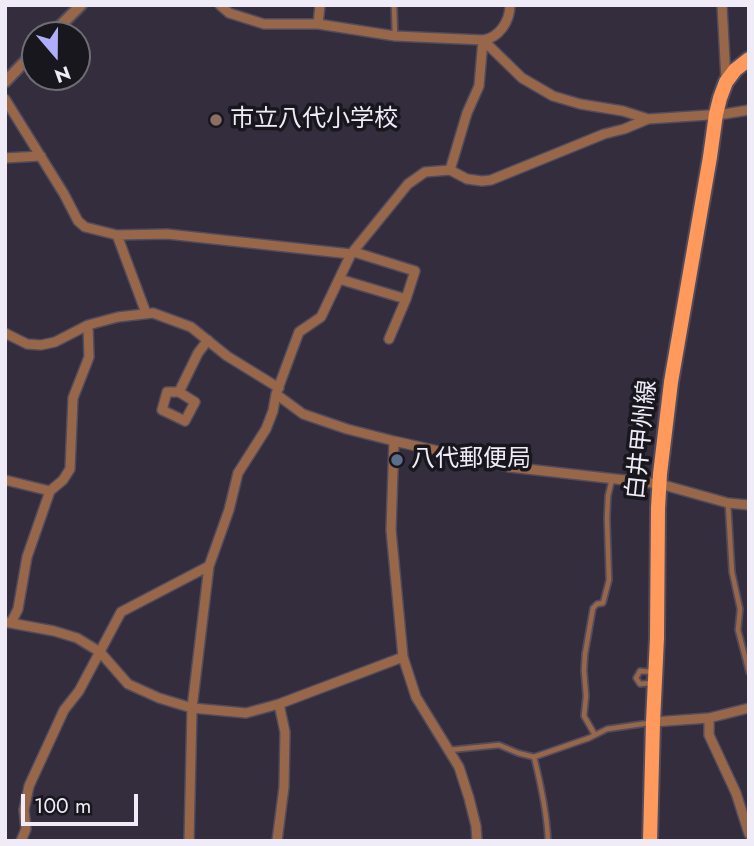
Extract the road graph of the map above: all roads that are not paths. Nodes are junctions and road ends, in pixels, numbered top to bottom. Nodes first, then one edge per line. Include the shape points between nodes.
1 (81, 5) edge
2 (220, 5) edge
3 (320, 5) edge
4 (394, 5) edge
5 (510, 5) edge
6 (722, 5) edge
7 (65, 21) edge
8 (318, 24) junction
9 (395, 36) junction
10 (483, 40) junction
11 (749, 59) edge
12 (21, 65) edge
13 (5, 82) edge
14 (726, 82) junction
15 (5, 99) edge
16 (749, 110) edge
17 (716, 114) junction
18 (648, 119) junction
19 (41, 156) junction
20 (5, 158) edge
21 (450, 170) junction
22 (117, 235) junction
23 (352, 253) junction
24 (339, 279) junction
25 (406, 299) junction
26 (146, 313) junction
27 (88, 326) junction
28 (5, 333) edge
29 (389, 339) dead end
30 (208, 340) junction
31 (278, 391) junction
32 (179, 392) dead end
33 (394, 441) junction
34 (612, 479) junction
35 (5, 480) edge
36 (660, 484) junction
37 (50, 491) junction
38 (728, 503) junction
39 (749, 505) edge
40 (209, 566) junction
41 (8, 622) edge
42 (100, 652) junction
43 (403, 657) junction
44 (749, 673) edge
45 (279, 704) junction
46 (192, 708) junction
47 (749, 708) edge
48 (709, 718) junction
49 (653, 722) junction
50 (595, 735) junction
51 (449, 750) junction
52 (534, 757) junction
53 (749, 834) edge
54 (22, 841) edge
55 (189, 841) edge
56 (277, 841) edge
57 (477, 841) edge
58 (548, 841) edge
59 (650, 841) edge

1 - 7 street
2 - 8 street via 229,13 264,24
3 - 8 street
4 - 9 lane
5 - 10 street via 508,22
6 - 14 street
8 - 9 street
9 - 10 street
10 - 18 street via 522,78 553,96
10 - 21 street via 479,86
11 - 14 main road, 白井甲州線
12 - 13 street
14 - 17 main road, 白井甲州線
15 - 19 street
16 - 17 street
17 - 18 street
17 - 36 main road, 白井甲州線 via 671,382
18 - 21 street via 491,180 467,179
19 - 20 street
19 - 22 street via 78,221
21 - 23 street via 425,172 408,184
22 - 23 street via 167,234
22 - 26 street
23 - 24 street
23 - 25 street via 415,271
24 - 25 street
24 - 31 street via 321,317 299,332
25 - 29 street
26 - 27 street
26 - 30 street via 191,327
27 - 28 street via 41,345
27 - 37 street via 89,357 73,398 70,469
30 - 31 street
30 - 32 street
31 - 33 street via 303,414
31 - 40 street via 266,429 238,473
33 - 34 street via 509,467
33 - 43 street via 391,530
34 - 36 street
34 - 50 lane via 607,518 609,580 603,603 593,608 585,654 584,716
35 - 37 street
36 - 38 street
36 - 49 main road, 白井甲州線
37 - 41 street via 27,558 18,609
38 - 39 street
38 - 44 lane via 732,572 740,609 738,630
40 - 42 street via 121,612
40 - 46 street
41 - 42 street via 77,638
42 - 46 street via 128,684
42 - 54 street via 64,710 29,786
43 - 45 street
43 - 51 street via 416,697
45 - 46 street via 246,713
45 - 56 street via 285,732
46 - 55 street
47 - 48 street
48 - 49 street
48 - 53 street via 709,734
49 - 50 lane
49 - 59 main road, 白井甲州線
50 - 52 lane
51 - 52 lane via 499,745
51 - 57 street via 469,799
52 - 58 lane

